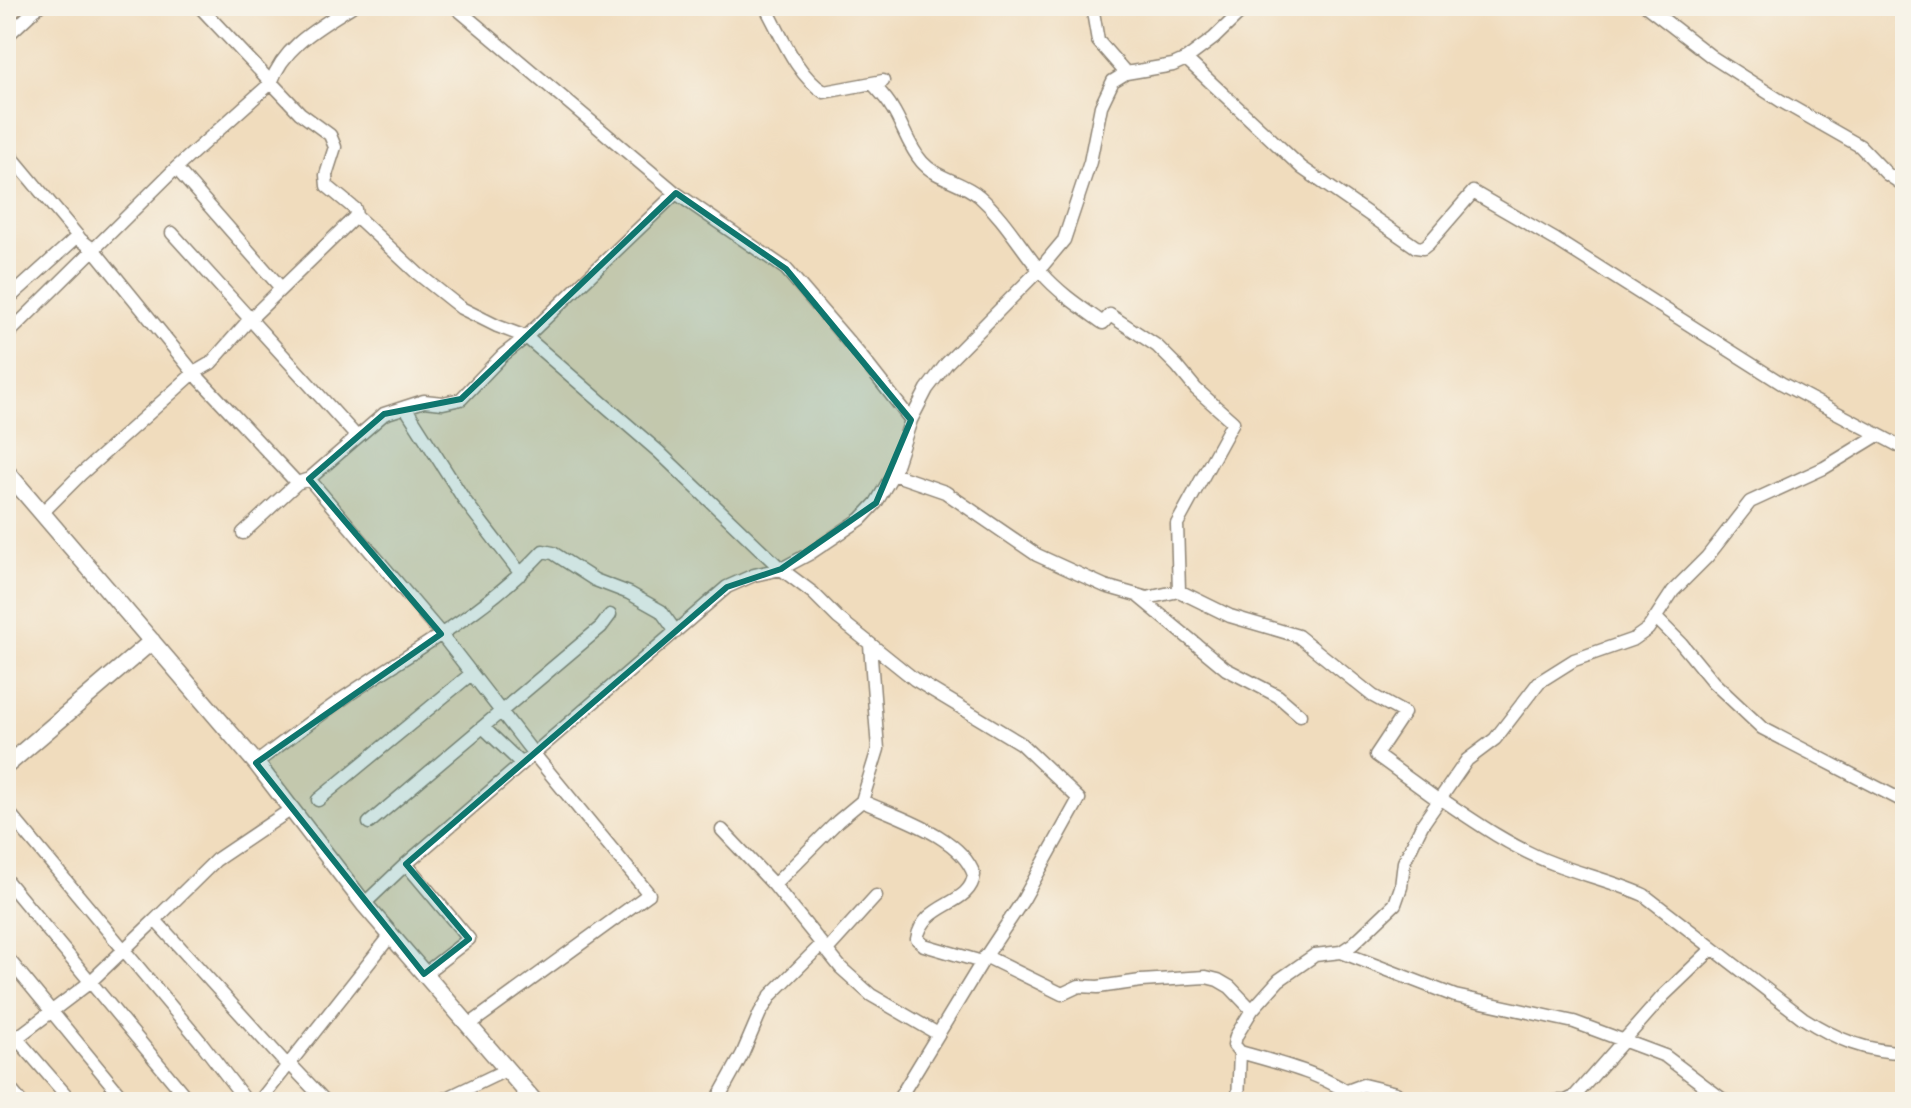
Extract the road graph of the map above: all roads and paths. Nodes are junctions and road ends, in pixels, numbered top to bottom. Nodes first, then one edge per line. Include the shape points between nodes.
1 (39, 6) edge
2 (199, 6) edge
3 (352, 6) edge
4 (454, 6) edge
5 (765, 6) edge
6 (1092, 6) edge
7 (1247, 6) edge
8 (1646, 6) edge
9 (6, 37) edge
10 (1186, 59) junction
11 (1126, 73) junction
12 (271, 83) junction
13 (6, 150) edge
14 (176, 168) junction
15 (1905, 186) edge
16 (676, 193) junction
17 (356, 216) junction
18 (172, 233) dead end
19 (78, 236) junction
20 (94, 250) junction
21 (1039, 270) junction
22 (281, 288) junction
23 (6, 301) edge
24 (249, 320) junction
25 (6, 336) edge
26 (526, 337) junction
27 (194, 373) junction
28 (405, 407) junction
29 (911, 420) junction
30 (1878, 435) junction
31 (357, 437) junction
32 (1905, 449) edge
33 (6, 471) edge
34 (893, 474) junction
35 (303, 481) junction
36 (42, 513) junction
37 (243, 533) dead end
38 (781, 569) junction
39 (521, 574) junction
40 (1179, 591) junction
41 (1139, 597) junction
42 (610, 615) dead end
43 (1656, 618) junction
44 (676, 632) junction
45 (441, 634) junction
46 (152, 641) junction
47 (870, 645) junction
48 (471, 674) junction
49 (500, 711) junction
50 (1300, 715) dead end
51 (487, 731) dead end
52 (534, 754) junction
53 (256, 763) junction
54 (522, 764) junction
55 (6, 766) edge
56 (1439, 799) junction
57 (318, 800) dead end
58 (862, 801) junction
59 (1905, 802) edge
60 (6, 809) edge
61 (290, 810) junction
62 (369, 823) dead end
63 (722, 830) dead end
64 (406, 864) junction
65 (6, 880) edge
66 (774, 885) junction
67 (876, 896) dead end
68 (364, 904) junction
69 (155, 920) junction
70 (391, 935) junction
71 (824, 948) junction
72 (1712, 949) junction
73 (124, 951) junction
74 (1341, 952) junction
75 (6, 956) edge
76 (984, 959) junction
77 (424, 974) junction
78 (89, 983) junction
79 (1252, 1010) junction
80 (53, 1012) junction
81 (469, 1025) junction
82 (6, 1026) edge
83 (938, 1034) junction
84 (1624, 1040) junction
85 (11, 1042) edge
86 (1240, 1052) junction
87 (1905, 1052) edge
88 (288, 1064) junction
89 (508, 1069) junction
90 (6, 1084) edge
91 (1347, 1091) junction
92 (1396, 1093) dead end
93 (21, 1102) edge
94 (72, 1102) edge
95 (126, 1102) edge
96 (190, 1102) edge
97 (247, 1102) edge
98 (259, 1102) edge
99 (326, 1102) edge
100 (439, 1102) edge
101 (535, 1102) edge
102 (716, 1102) edge
103 (897, 1102) edge
104 (1238, 1102) edge
105 (1362, 1102) edge
106 (1537, 1102) edge
107 (1726, 1102) edge

1 - 9 street
2 - 12 street
3 - 12 street via 304,37
4 - 16 street
5 - 21 street via 814,86 824,92 878,82 922,161 937,175 978,195
6 - 11 street via 1098,41
7 - 10 street
8 - 15 street via 1712,57 1860,146
10 - 11 street
10 - 30 street via 1302,168 1416,247 1428,244 1473,192 1781,383
11 - 21 street via 1113,81 1101,106 1068,232
12 - 14 street
12 - 17 street via 330,135 335,147 327,186 355,209
13 - 19 street
14 - 20 street
14 - 22 street
16 - 26 street
16 - 29 street via 786,269
17 - 22 street
17 - 26 street via 461,308
18 - 24 street
19 - 20 street
19 - 23 street
20 - 25 street
20 - 27 street
21 - 29 street via 947,363
21 - 40 street via 1103,323 1110,315 1157,346 1233,422 1177,524
22 - 24 street
24 - 27 street via 211,363
24 - 31 street
26 - 28 street via 461,399
26 - 38 street via 659,452
27 - 35 street
27 - 36 street
28 - 31 street via 384,414
28 - 39 street via 465,501
29 - 34 street
30 - 32 street
30 - 43 street via 1824,468 1750,502
31 - 35 street
33 - 36 main road
34 - 38 street via 861,519
34 - 41 street via 945,492 1048,561
35 - 37 street
35 - 45 street
36 - 46 main road
38 - 44 street via 727,587
38 - 47 street
39 - 44 street via 543,551 553,553 661,611
39 - 45 street
40 - 41 street
40 - 56 street via 1230,616 1298,636 1373,696 1404,713 1376,755
41 - 50 street via 1226,669 1278,696
42 - 49 street
43 - 56 street via 1634,639 1574,660 1539,682 1495,739 1467,760
43 - 59 street via 1762,728
44 - 52 street
45 - 48 street
45 - 53 street
46 - 53 main road
46 - 55 main road
47 - 58 street via 878,749
47 - 76 street via 926,687 1020,743 1079,799
48 - 49 street
48 - 57 street
49 - 52 street
49 - 62 street
51 - 54 street
52 - 54 street
52 - 81 street via 649,894
53 - 61 main road
54 - 64 street
56 - 72 street via 1547,861 1644,895
56 - 74 street via 1404,862 1395,904
58 - 66 street
58 - 76 street via 949,842 970,865 970,889 933,912 917,939
60 - 73 street
61 - 68 main road
61 - 69 street via 216,860
63 - 66 street
64 - 68 street
64 - 77 street via 469,939
65 - 78 street
66 - 71 street
67 - 71 street
68 - 70 main road
69 - 73 street
69 - 88 street
70 - 77 main road
70 - 88 street
71 - 83 street via 871,995
71 - 102 street via 771,995
72 - 84 street
72 - 87 street via 1828,1034 1856,1046
73 - 78 street
73 - 97 street
74 - 79 street via 1315,955 1279,980
74 - 84 street via 1455,996 1574,1022
75 - 80 street
76 - 79 street via 1062,994 1079,986 1206,977 1230,987
76 - 83 street
77 - 81 main road
78 - 80 street
78 - 96 street
79 - 86 street via 1234,1041
80 - 85 street
80 - 95 street
81 - 89 main road
82 - 85 street
83 - 103 street
84 - 106 street via 1574,1097
84 - 107 street via 1675,1061
85 - 94 street
86 - 91 street via 1296,1068
86 - 104 street
88 - 98 street
88 - 99 street
89 - 100 street
89 - 101 main road
90 - 93 street
91 - 92 street via 1363,1085
91 - 105 street

